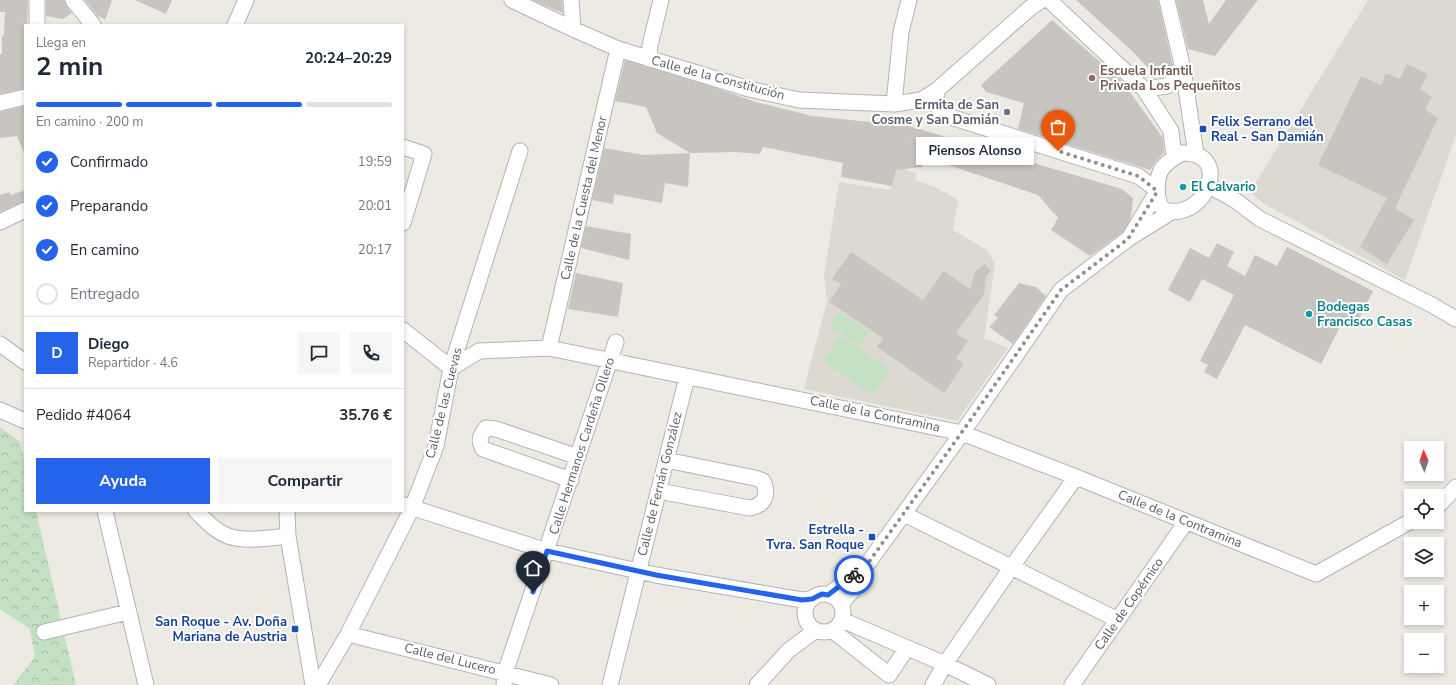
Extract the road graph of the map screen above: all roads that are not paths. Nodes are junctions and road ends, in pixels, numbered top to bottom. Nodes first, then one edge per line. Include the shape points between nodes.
1 (37, 0) edge
2 (73, 0) edge
3 (246, 0) edge
4 (512, 0) edge
5 (571, 0) edge
6 (660, 0) edge
7 (909, 0) edge
8 (1042, 0) edge
9 (1050, 0) edge
10 (1167, 0) edge
11 (37, 24) edge
12 (92, 24) edge
13 (235, 24) edge
14 (573, 29) junction
15 (618, 49) junction
16 (649, 59) junction
17 (1183, 69) junction
18 (937, 90) junction
19 (1144, 90) junction
20 (24, 97) edge
21 (0, 104) edge
22 (894, 104) junction
23 (404, 147) edge
24 (520, 151) dead end
25 (1196, 154) junction
26 (1174, 157) junction
27 (1210, 186) junction
28 (1157, 191) junction
29 (24, 210) edge
30 (1173, 211) junction
31 (404, 220) edge
32 (0, 222) edge
33 (1128, 239) junction
34 (1456, 319) edge
35 (404, 331) edge
36 (616, 342) dead end
37 (0, 344) edge
38 (549, 348) junction
39 (24, 361) edge
40 (610, 361) junction
41 (451, 368) junction
42 (686, 377) junction
43 (0, 410) edge
44 (24, 421) edge
45 (962, 432) junction
46 (578, 457) junction
47 (666, 460) junction
48 (1076, 477) junction
49 (571, 480) junction
50 (1456, 488) edge
51 (658, 491) junction
52 (1444, 500) edge
53 (408, 507) edge
54 (105, 512) edge
55 (197, 512) edge
56 (287, 512) edge
57 (904, 514) junction
58 (1186, 522) junction
59 (1404, 525) edge
60 (288, 536) junction
61 (547, 551) junction
62 (866, 566) junction
63 (1011, 568) junction
64 (638, 571) junction
65 (828, 595) junction
66 (841, 604) junction
67 (128, 612) junction
68 (810, 615) junction
69 (1118, 620) junction
70 (837, 625) junction
71 (44, 632) dead end
72 (348, 634) junction
73 (908, 648) junction
74 (946, 664) junction
75 (505, 679) edge
76 (146, 685) edge
77 (313, 685) edge
78 (318, 685) edge
79 (552, 685) edge
80 (610, 685) edge
81 (757, 685) edge
82 (933, 685) edge
83 (988, 685) edge
84 (1072, 685) edge

1 - 11 street
2 - 12 street
3 - 13 street
4 - 14 street, Calle de la Constitución
5 - 14 street
6 - 16 street
7 - 22 street via 902,32
8 - 18 street, Calle de la Constitución
9 - 19 street
10 - 17 street
14 - 15 street, Calle de la Constitución
15 - 16 street, Calle de la Constitución
15 - 38 street, Calle de la Cuesta del Menor
16 - 22 street, Calle de la Constitución via 748,89 799,100
17 - 19 street via 1167,86
17 - 25 street
18 - 22 street, Calle de la Constitución via 921,100
18 - 28 street via 936,100 940,114 1138,176
19 - 26 street via 1171,131
20 - 21 street
23 - 31 street via 424,154
24 - 41 street, Calle de las Cuevas
25 - 26 street via 1182,153
25 - 27 street via 1204,158 1210,168
26 - 28 street via 1161,170
27 - 30 street via 1196,204 1181,212
27 - 34 street via 1235,200 1260,219
28 - 30 street via 1161,206
28 - 33 street
29 - 32 street
30 - 33 street
33 - 45 street via 1061,290
35 - 41 street
36 - 40 street, Calle Hermanos Cardeña Ollero
37 - 39 street
38 - 40 street, Calle de la Contramina
38 - 41 street, Calle de la Contramina via 479,351
40 - 42 street, Calle de la Contramina
40 - 46 street, Calle Hermanos Cardeña Ollero
41 - 53 street, Calle de las Cuevas via 436,446
42 - 45 street, Calle de la Contramina
42 - 47 street, Calle de Fernán González
43 - 44 street
45 - 48 street, Calle de la Contramina
45 - 57 street
46 - 49 street, Calle Hermanos Cardeña Ollero
46 - 49 street via 496,429 486,428 480,435 479,442 483,449
47 - 51 street, Calle de Fernán González
47 - 51 street via 755,478 763,481 766,495 758,506 750,508
48 - 58 street, Calle de la Contramina
48 - 63 street
49 - 61 street, Calle Hermanos Cardeña Ollero
50 - 52 street
51 - 64 street, Calle de Fernán González
53 - 61 street
53 - 72 street, Calle de las Cuevas
54 - 67 street
55 - 60 street via 215,529 229,536 248,539
56 - 60 street
57 - 62 street
57 - 63 street
58 - 59 street, Calle de la Contramina via 1316,574
58 - 69 street, Calle de Copérnico
60 - 77 street
61 - 64 street
61 - 75 street, Calle Hermanos Cardeña Ollero
62 - 65 street
62 - 66 street via 854,589
63 - 69 street
63 - 74 street
64 - 68 street via 802,600
64 - 80 street, Calle de Fernán González
65 - 66 street
65 - 68 street via 822,594
66 - 70 street via 843,614
67 - 71 street
67 - 76 street
68 - 70 street via 821,632
68 - 81 street via 789,650
69 - 84 street, Calle de Copérnico
70 - 73 street
70 - 73 street via 889,675
72 - 75 street, Calle del Lucero
72 - 78 street, Calle de las Cuevas
73 - 74 street
74 - 82 street
74 - 83 street
75 - 79 street, Calle del Lucero

